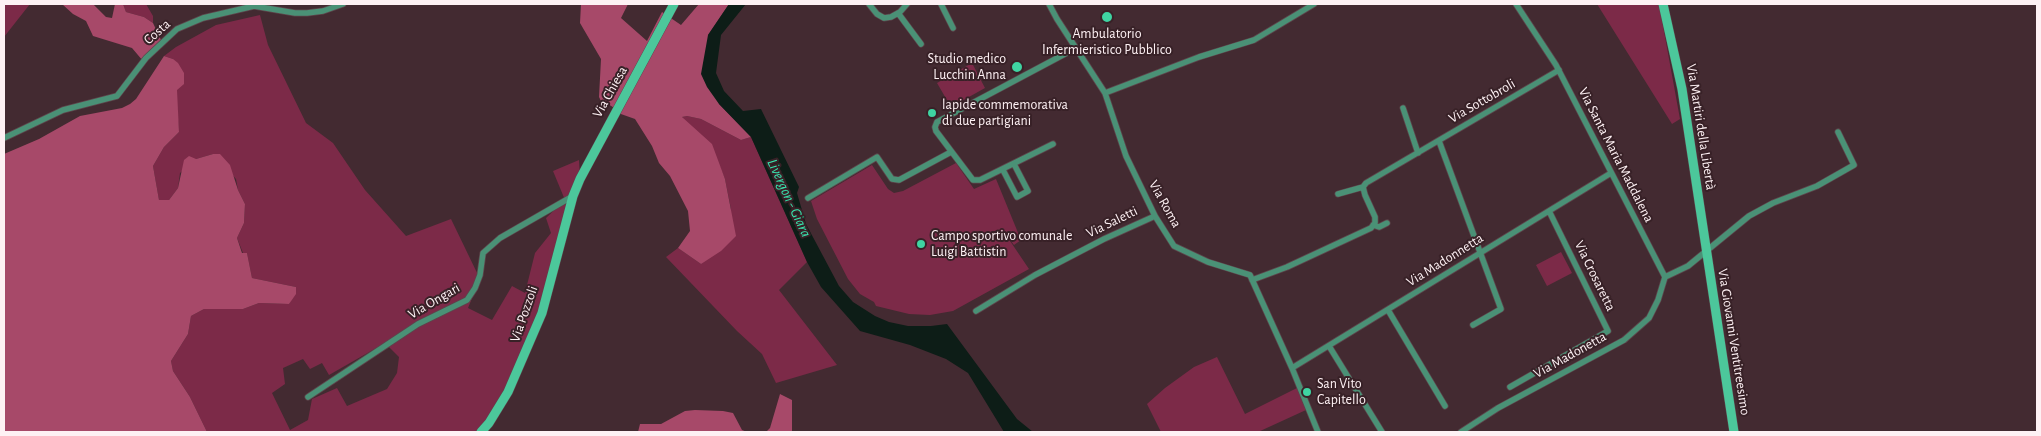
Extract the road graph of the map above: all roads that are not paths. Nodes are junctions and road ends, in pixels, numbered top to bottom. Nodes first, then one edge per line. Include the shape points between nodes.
1 (342, 4) edge
2 (674, 4) edge
3 (869, 4) edge
4 (908, 4) edge
5 (941, 4) edge
6 (1049, 4) edge
7 (1314, 4) edge
8 (1516, 4) edge
9 (1663, 4) edge
10 (898, 13) junction
11 (953, 28) dead end
12 (920, 44) dead end
13 (1076, 48) junction
14 (1559, 70) junction
15 (1105, 93) junction
16 (1403, 108) dead end
17 (1838, 132) dead end
18 (6, 137) edge
19 (1439, 141) junction
20 (1053, 144) dead end
21 (951, 152) junction
22 (1418, 153) junction
23 (1014, 164) junction
24 (1003, 170) junction
25 (1611, 173) junction
26 (1363, 187) junction
27 (1338, 194) dead end
28 (573, 196) junction
29 (808, 198) dead end
30 (1550, 211) junction
31 (1155, 216) junction
32 (1387, 223) dead end
33 (1374, 225) junction
34 (1707, 253) junction
35 (1479, 254) junction
36 (1251, 277) junction
37 (1665, 277) junction
38 (1388, 310) junction
39 (976, 311) dead end
40 (1473, 325) dead end
41 (1329, 346) junction
42 (1292, 368) junction
43 (1510, 387) dead end
44 (308, 398) dead end
45 (1445, 406) dead end
46 (480, 432) edge
47 (1318, 432) edge
48 (1382, 432) edge
49 (1461, 432) edge
50 (1734, 432) edge

1 - 18 street, Costa via 307,13 254,6 203,18 177,29 146,58 117,96 63,110
2 - 28 main road, Via Chiesa via 602,134
3 - 10 street via 884,18
4 - 10 street
5 - 11 street
6 - 13 street, Via Roma
7 - 15 street via 1254,40
8 - 14 street, Via Santa Maria Maddalena
9 - 34 main road, Via Martiri della Libertà via 1682,89
10 - 12 street
13 - 15 street, Via Roma
13 - 21 street via 937,122 936,131
14 - 19 street, Via Sottobroli
14 - 25 street, Via Santa Maria Maddalena
15 - 31 street, Via Roma via 1126,156
16 - 22 street
17 - 34 street via 1854,165 1817,186 1749,216
19 - 22 street, Via Sottobroli
19 - 35 street
20 - 23 street
21 - 24 street via 974,180
21 - 29 street via 899,180 892,179 877,157
22 - 26 street, Via Sottobroli
23 - 24 street
23 - 24 street via 1028,192 1017,197
25 - 30 street, Via Madonnetta
25 - 37 street, Via Santa Maria Maddalena
26 - 27 street, Via Sottobroli
26 - 33 street via 1375,217
28 - 44 street, Via Ongari via 500,238 483,253 480,275 467,300 418,324
28 - 46 main road, Via Pozzoli via 542,313 508,392
30 - 35 street, Via Madonnetta
30 - 43 street, Via Crosaretta via 1608,331
31 - 36 street, Via Roma via 1174,246
31 - 39 street, Via Saletti via 1034,275
32 - 33 street via 1379,227
33 - 36 street via 1292,265
34 - 37 street
34 - 50 main road, Via Giovanni Ventitreesimo
35 - 38 street, Via Madonnetta
35 - 40 street via 1501,310
36 - 42 street
37 - 49 street, Via Madonetta via 1649,318 1624,340 1498,408
38 - 41 street, Via Madonnetta
38 - 45 street
41 - 42 street, Via Madonnetta
41 - 48 street
42 - 47 street

